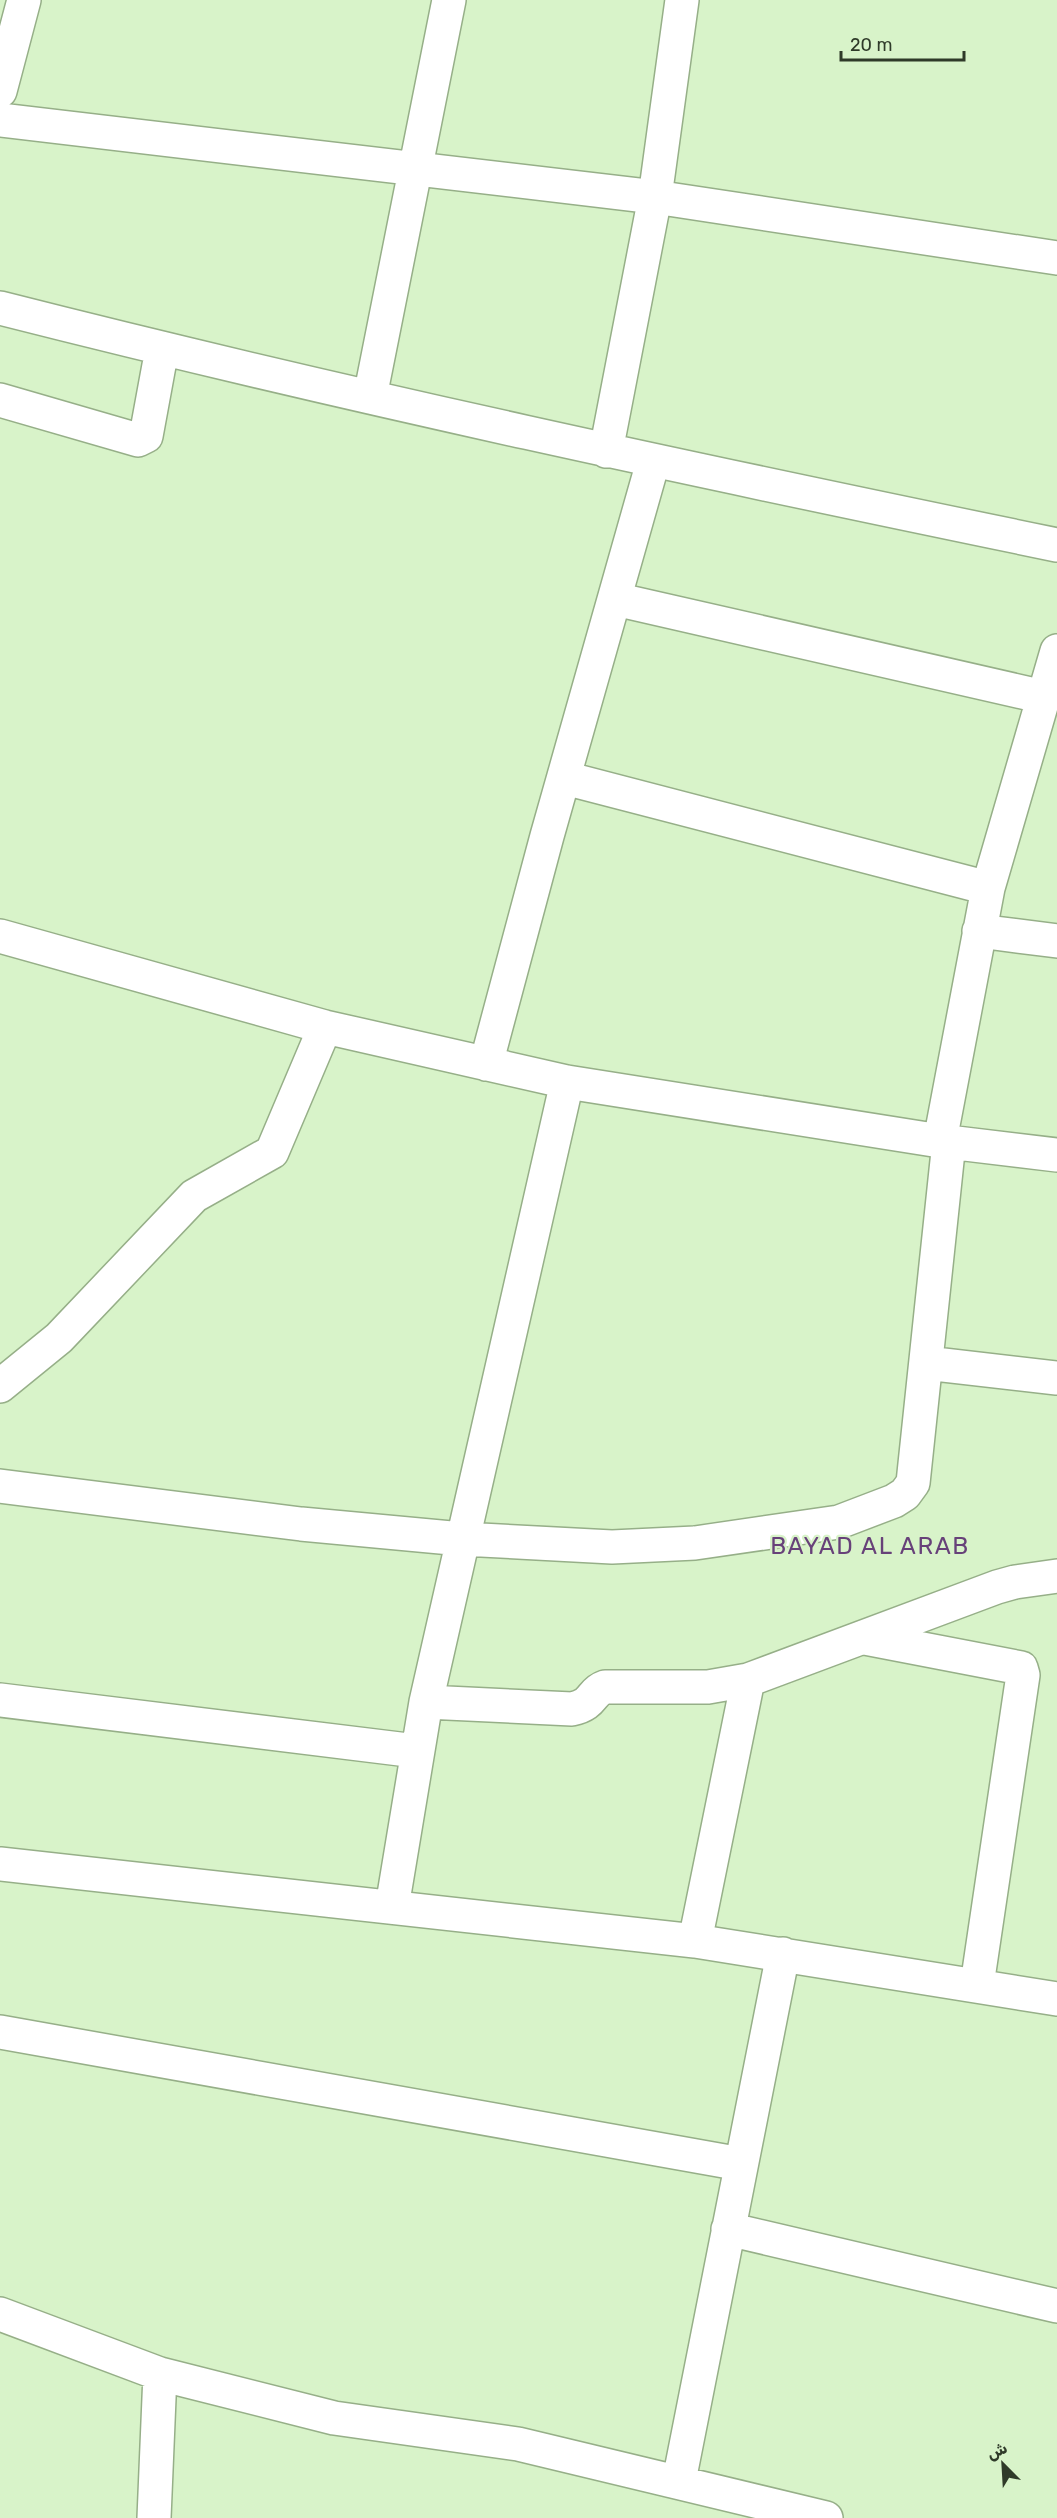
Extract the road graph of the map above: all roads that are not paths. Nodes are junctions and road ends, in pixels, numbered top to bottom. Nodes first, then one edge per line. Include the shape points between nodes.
1 (24, 0) edge
2 (448, 0) edge
3 (682, 0) edge
4 (0, 91) edge
5 (0, 120) edge
6 (416, 167) junction
7 (655, 197) junction
8 (1057, 258) edge
9 (0, 308) edge
10 (162, 349) junction
11 (370, 397) junction
12 (0, 400) edge
13 (606, 451) junction
14 (653, 462) junction
15 (1057, 544) edge
16 (615, 599) junction
17 (1057, 651) edge
18 (1044, 696) junction
19 (565, 778) junction
20 (988, 888) junction
21 (979, 931) junction
22 (0, 936) edge
23 (1057, 941) edge
24 (325, 1027) junction
25 (486, 1064) junction
26 (567, 1082) junction
27 (945, 1141) junction
28 (1057, 1155) edge
29 (926, 1363) junction
30 (1057, 1378) edge
31 (0, 1386) edge
32 (0, 1486) edge
33 (462, 1539) junction
34 (1057, 1576) edge
35 (865, 1638) junction
36 (748, 1680) junction
37 (0, 1700) edge
38 (426, 1702) junction
39 (416, 1751) junction
40 (0, 1864) edge
41 (392, 1907) junction
42 (696, 1941) junction
43 (783, 1954) junction
44 (977, 1986) junction
45 (1057, 1999) edge
46 (0, 2032) edge
47 (741, 2164) junction
48 (728, 2229) junction
49 (1057, 2306) edge
50 (0, 2314) edge
51 (160, 2374) junction
52 (679, 2481) junction
53 (154, 2518) edge
54 (826, 2518) edge

1 - 4 street
2 - 6 street
3 - 7 street
5 - 6 street
6 - 7 street
6 - 11 street
7 - 8 street
7 - 13 street
9 - 10 street
10 - 11 street
10 - 12 street via 146,436 138,440
11 - 13 street
13 - 14 street
14 - 15 street
14 - 16 street
16 - 18 street
16 - 19 street
17 - 18 street
18 - 20 street
19 - 20 street
19 - 25 street
20 - 21 street
21 - 23 street
21 - 27 street
22 - 24 street
24 - 25 street
24 - 31 street via 272,1152 194,1196 59,1338
25 - 26 street
26 - 27 street
26 - 33 street
27 - 28 street
27 - 29 street
29 - 30 street
29 - 33 street via 913,1483 894,1501 839,1522 695,1543 612,1547
32 - 33 street via 301,1524
33 - 38 street
34 - 35 street via 997,1587
35 - 36 street
35 - 44 street via 1021,1668
36 - 38 street via 708,1687 605,1687 590,1703 572,1709
36 - 42 street
37 - 39 street
38 - 39 street
39 - 41 street
40 - 41 street
41 - 42 street
42 - 43 street
43 - 44 street
43 - 47 street
44 - 45 street
46 - 47 street
47 - 48 street
48 - 49 street
48 - 52 street
50 - 51 street
51 - 52 street via 334,2418 518,2445
51 - 53 street
52 - 54 street

